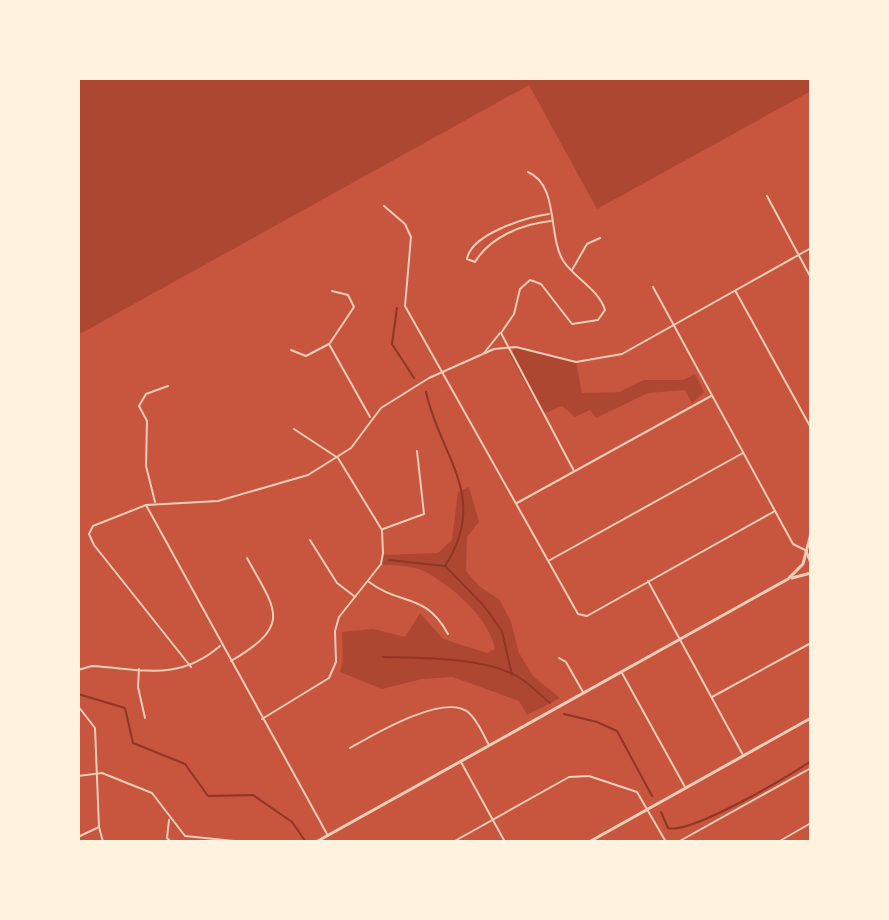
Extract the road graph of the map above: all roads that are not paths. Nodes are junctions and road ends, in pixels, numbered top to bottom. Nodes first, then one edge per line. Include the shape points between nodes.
1 (528, 172) dead end
2 (767, 196) dead end
3 (384, 206) dead end
4 (550, 214) junction
5 (552, 221) junction
6 (600, 238) dead end
7 (811, 248) edge
8 (798, 255) junction
9 (571, 271) junction
10 (811, 278) edge
11 (653, 287) dead end
12 (332, 291) dead end
13 (735, 291) junction
14 (673, 326) junction
15 (501, 333) junction
16 (329, 344) junction
17 (506, 347) junction
18 (291, 350) dead end
19 (483, 354) junction
20 (443, 373) junction
21 (168, 386) dead end
22 (712, 395) junction
23 (371, 418) junction
24 (811, 428) edge
25 (294, 429) dead end
26 (417, 451) dead end
27 (743, 453) junction
28 (338, 458) junction
29 (574, 471) junction
30 (156, 503) junction
31 (516, 503) junction
32 (146, 505) junction
33 (775, 511) junction
34 (382, 530) junction
35 (811, 533) edge
36 (310, 540) dead end
37 (806, 550) junction
38 (247, 558) dead end
39 (549, 561) junction
40 (811, 563) edge
41 (802, 565) junction
42 (808, 574) edge
43 (788, 579) junction
44 (811, 579) edge
45 (368, 581) junction
46 (648, 581) junction
47 (355, 597) junction
48 (448, 634) dead end
49 (679, 640) junction
50 (811, 643) edge
51 (221, 645) junction
52 (559, 658) dead end
53 (230, 662) junction
54 (191, 667) junction
55 (139, 669) junction
56 (78, 670) edge
57 (621, 672) junction
58 (583, 693) junction
59 (711, 698) junction
60 (78, 706) edge
61 (145, 718) dead end
62 (811, 718) edge
63 (262, 719) junction
64 (489, 746) junction
65 (350, 748) dead end
66 (743, 756) junction
67 (461, 761) junction
68 (811, 768) edge
69 (96, 773) junction
70 (78, 776) edge
71 (685, 788) junction
72 (647, 809) junction
73 (169, 818) junction
74 (493, 820) junction
75 (811, 823) edge
76 (99, 827) junction
77 (327, 835) junction
78 (78, 837) edge
79 (203, 838) junction
80 (103, 842) edge
81 (171, 842) edge
82 (199, 842) edge
83 (244, 842) edge
84 (316, 842) edge
85 (331, 842) edge
86 (453, 842) edge
87 (505, 842) edge
88 (589, 842) edge
89 (666, 842) edge
90 (678, 842) edge
91 (778, 842) edge

1 - 4 street via 541,183
2 - 8 street
3 - 20 street via 409,230 405,306
4 - 5 street
4 - 5 street via 501,228 475,246 467,259 474,262 484,249 515,230
5 - 9 street via 560,255
6 - 9 street via 587,244
7 - 8 street
8 - 10 street
8 - 13 street
9 - 15 street via 603,302 601,318 569,322 541,284 530,280 520,289 514,314
11 - 14 street
12 - 16 street via 348,295 354,307
13 - 14 street
13 - 24 street
14 - 17 street via 601,360 576,362
14 - 22 street
15 - 17 street
15 - 19 street
16 - 18 street via 306,356
16 - 23 street
17 - 19 street
17 - 29 street
19 - 20 street
20 - 23 street
20 - 31 street
21 - 30 street via 144,395 139,406 147,421 146,466
22 - 27 street
22 - 29 street
23 - 28 street
25 - 28 street
26 - 34 street via 424,514
27 - 33 street
27 - 39 street
28 - 30 street via 308,475 218,501
28 - 34 street
29 - 31 street
30 - 32 street
31 - 39 street
32 - 51 street
32 - 54 street via 93,526 89,534
33 - 37 street via 793,544
33 - 46 street
34 - 45 street via 381,564
35 - 37 street
36 - 47 street via 337,583
37 - 40 street
37 - 41 street
38 - 53 street via 271,601 273,618 263,642
39 - 46 street via 581,616
40 - 41 street
41 - 42 street
41 - 43 street
42 - 43 street
42 - 44 street
43 - 49 street
45 - 47 street
45 - 48 street via 390,596 419,601
46 - 49 street
47 - 63 street via 336,624 336,662 329,678
49 - 57 street
49 - 59 street
50 - 59 street
51 - 53 street
51 - 54 street
52 - 58 street
53 - 63 street
54 - 55 street
55 - 56 street
55 - 61 street
57 - 58 street
57 - 71 street
58 - 64 street
59 - 66 street
60 - 69 street via 95,728
62 - 66 street
63 - 77 street
64 - 65 street via 474,718 462,709 410,715
64 - 67 street
66 - 71 street
67 - 74 street
67 - 77 street
68 - 90 street
69 - 70 street
69 - 73 street via 152,793
69 - 76 street
71 - 72 street
72 - 74 street via 633,789 581,774
72 - 88 street
72 - 89 street
73 - 79 street via 185,836
73 - 81 street
74 - 86 street
74 - 87 street
75 - 91 street
76 - 78 street
76 - 80 street
77 - 84 street
77 - 85 street
79 - 82 street
79 - 83 street

